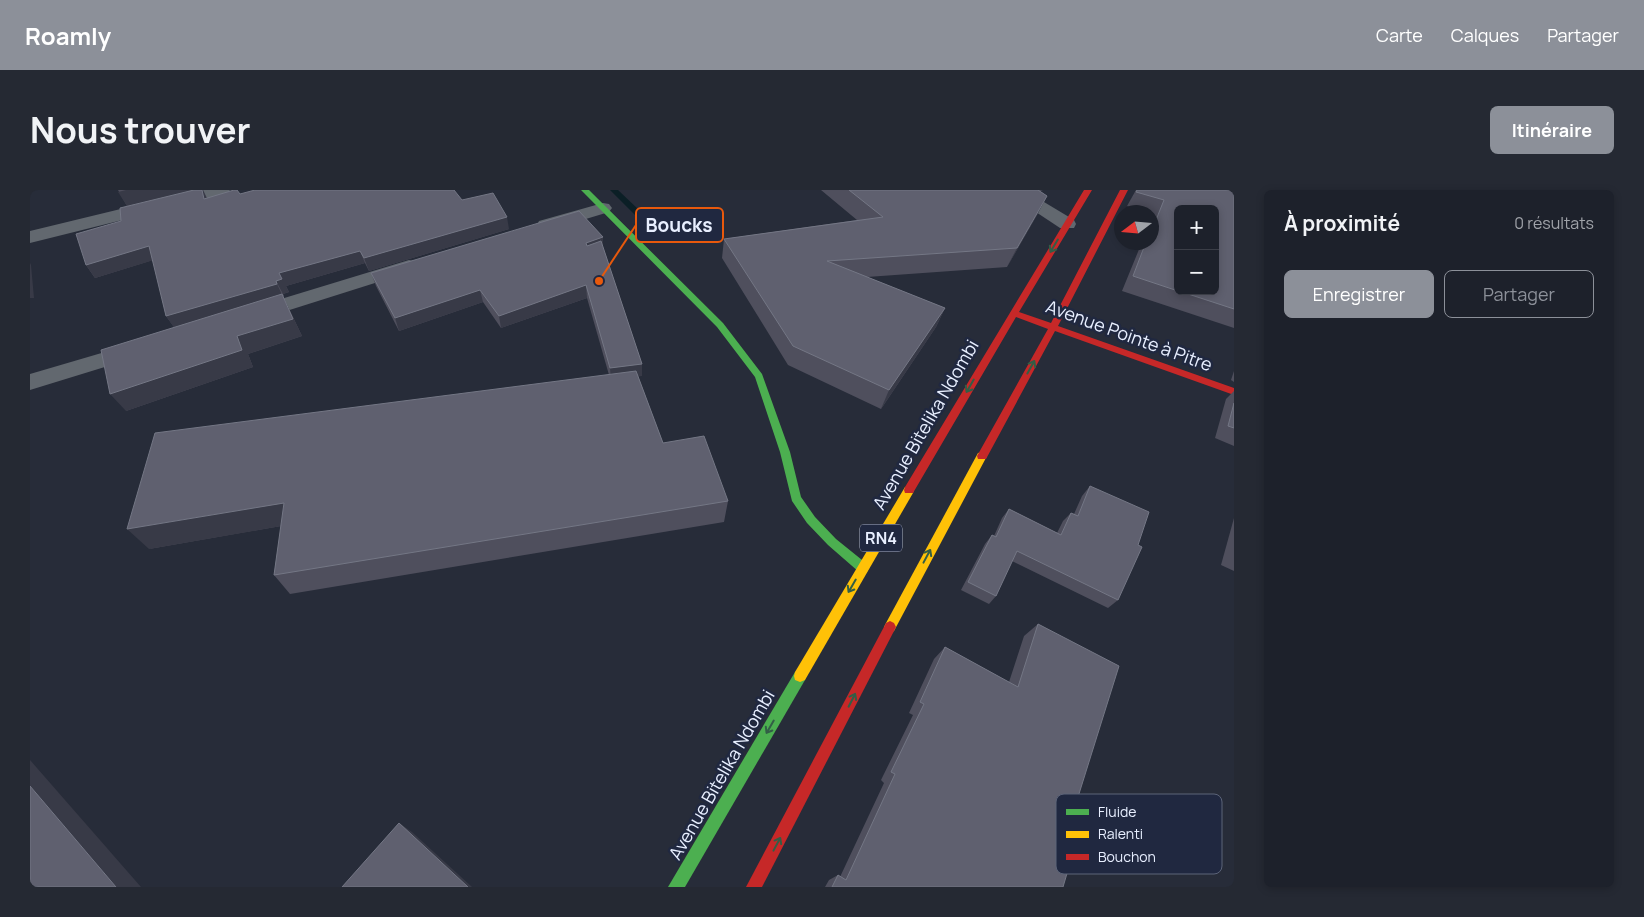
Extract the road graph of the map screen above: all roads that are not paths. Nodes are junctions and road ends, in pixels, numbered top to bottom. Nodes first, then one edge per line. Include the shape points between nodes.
1 (221, 190) edge
2 (585, 190) edge
3 (1012, 190) edge
4 (1088, 190) edge
5 (1124, 190) edge
6 (603, 208) junction
7 (1067, 224) junction
8 (527, 230) edge
9 (30, 237) edge
10 (423, 261) edge
11 (1013, 313) junction
12 (235, 320) edge
13 (1053, 327) junction
14 (160, 342) edge
15 (30, 382) edge
16 (1234, 392) edge
17 (863, 568) junction
18 (676, 887) edge
19 (754, 887) edge

1 - 9 street
2 - 6 main road
3 - 7 street
4 - 7 main road, Avenue Bitelika Ndombi / RN4
5 - 13 main road, RN4
6 - 8 street
6 - 17 main road via 720,325 758,376 785,452 796,498 825,535
7 -> 11 main road, Avenue Bitelika Ndombi / RN4
10 - 12 street
11 - 13 main road, Avenue Pointe à Pitre
11 -> 17 main road, Avenue Bitelika Ndombi / RN4
13 - 16 main road, Avenue Pointe à Pitre
19 -> 13 main road, RN4 via 907,593
14 - 15 street
17 -> 18 main road, Avenue Bitelika Ndombi / RN4

